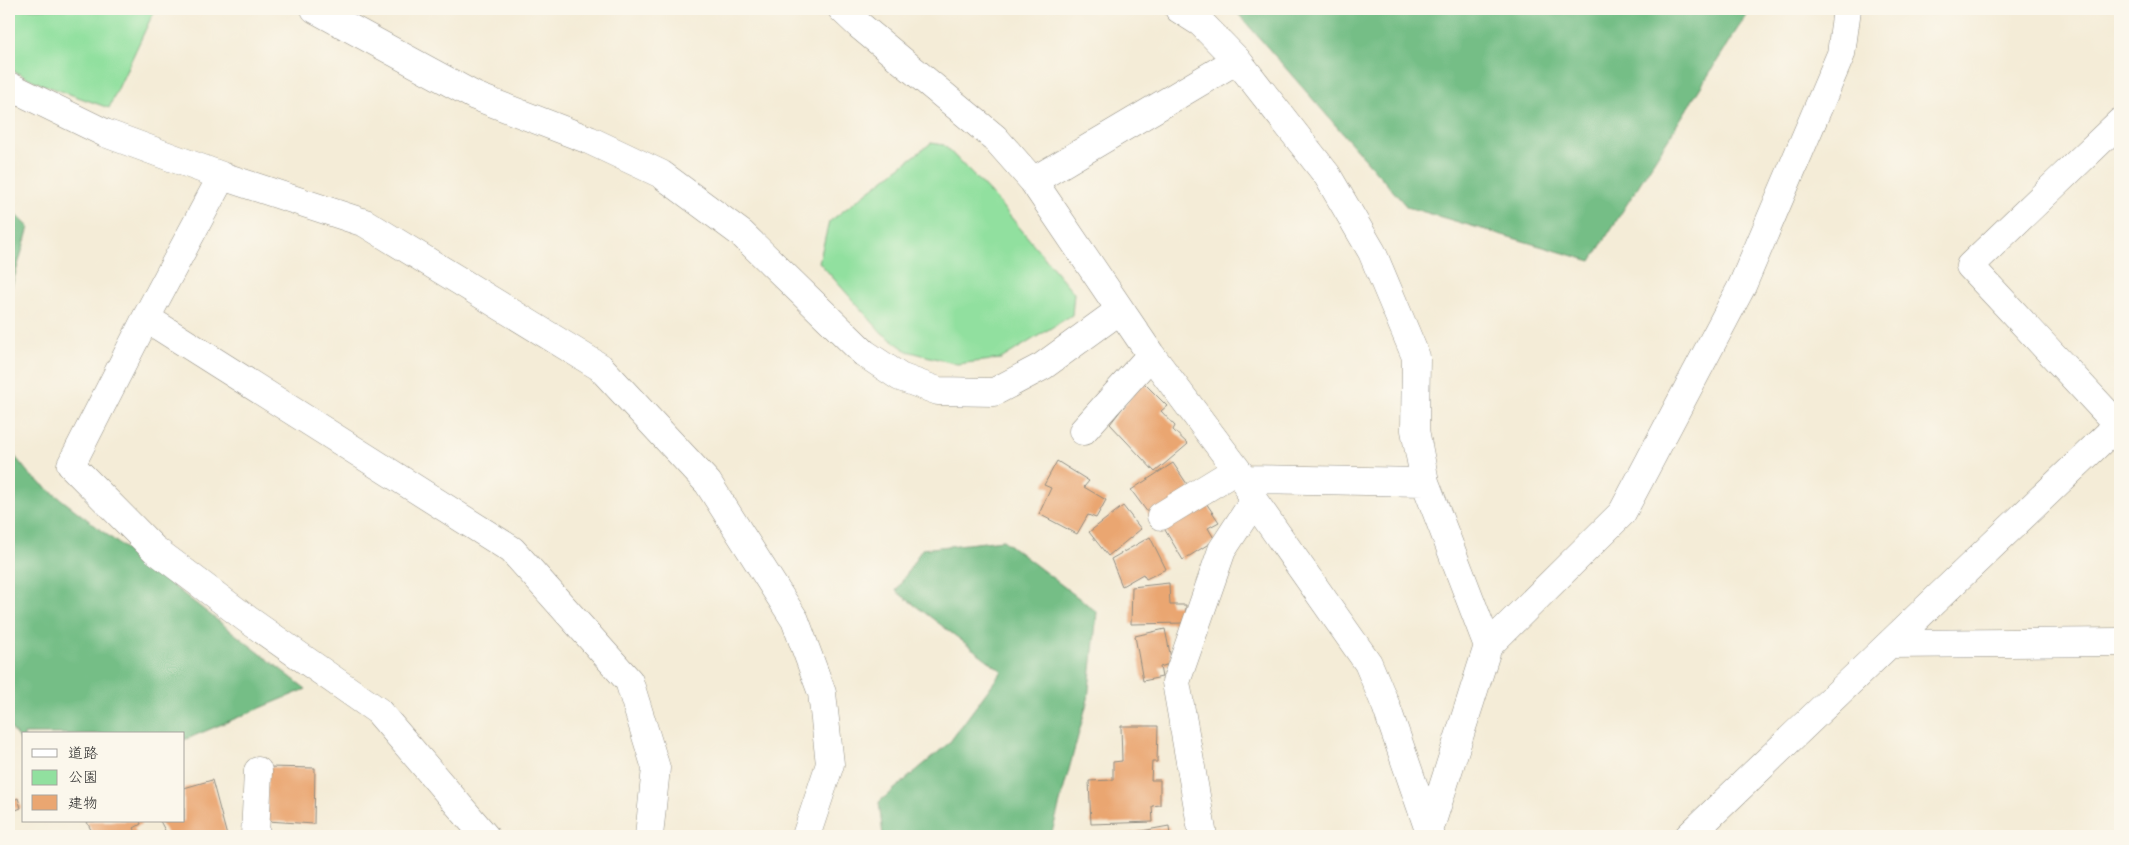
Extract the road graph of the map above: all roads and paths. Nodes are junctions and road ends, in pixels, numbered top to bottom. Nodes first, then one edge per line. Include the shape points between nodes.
1 (315, 9) edge
2 (842, 9) edge
3 (1179, 9) edge
4 (1847, 9) edge
5 (1237, 60) junction
6 (9, 86) edge
7 (2120, 122) edge
8 (222, 176) junction
9 (1033, 181) junction
10 (1120, 310) junction
11 (146, 318) junction
12 (1151, 355) junction
13 (2119, 424) edge
14 (1083, 431) dead end
15 (1425, 482) junction
16 (1245, 483) junction
17 (1161, 516) dead end
18 (2120, 642) edge
19 (1890, 644) junction
20 (1488, 646) junction
21 (258, 771) dead end
22 (1430, 833) edge
23 (255, 836) edge
24 (485, 836) edge
25 (649, 836) edge
26 (806, 836) edge
27 (1203, 836) edge
28 (1689, 836) edge

1 - 10 street via 475,96 589,140 661,174 742,234 864,354 900,377 938,391 994,392 1043,366
2 - 9 street via 995,138
3 - 5 street via 1201,23
4 - 20 street via 1841,54 1742,286 1622,513
5 - 9 street
5 - 15 street via 1327,175 1372,252 1416,356 1415,430
6 - 8 street via 106,133
7 - 13 street via 1970,266
8 - 11 street
8 - 26 street via 365,223 600,367 708,483 795,620 822,693 830,764
9 - 10 street
10 - 12 street
11 - 24 street via 70,465 154,549 378,711
11 - 25 street via 512,550 629,681 656,768
12 - 14 street
12 - 16 street
13 - 19 street
15 - 16 street
15 - 20 street
16 - 17 street
16 - 22 street via 1368,663
16 - 27 street via 1176,682
18 - 19 street
19 - 28 street
20 - 22 street
21 - 23 street

